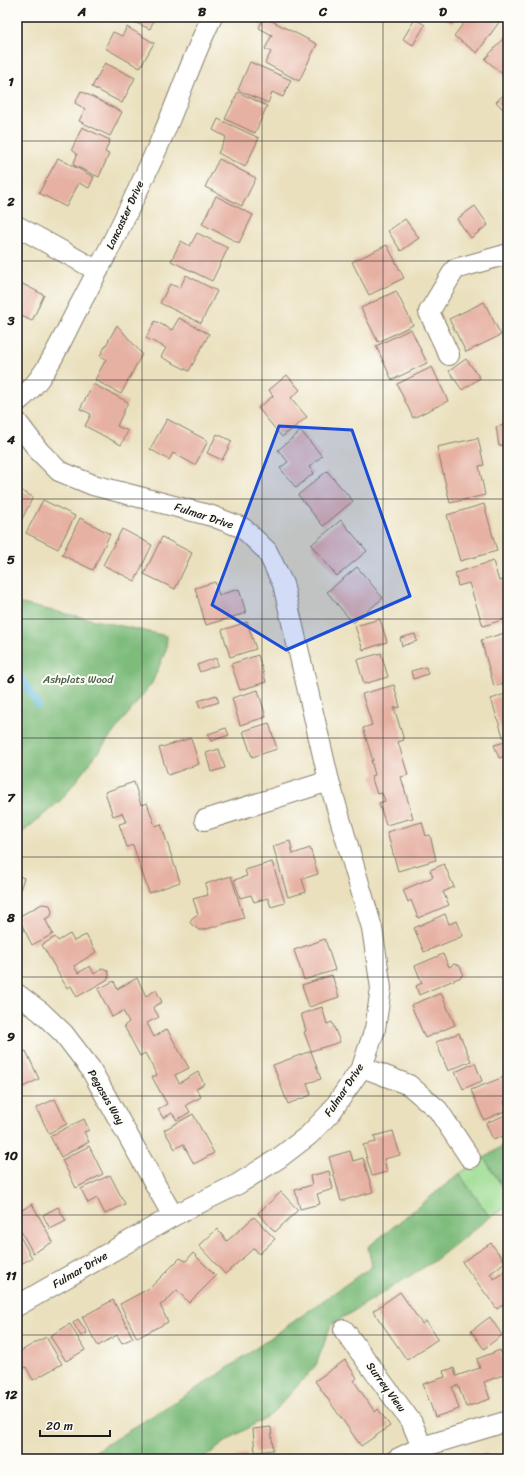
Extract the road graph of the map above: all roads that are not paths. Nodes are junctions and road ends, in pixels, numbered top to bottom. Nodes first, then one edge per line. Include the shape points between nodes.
1 (212, 17) edge
2 (17, 226) edge
3 (508, 254) edge
4 (98, 271) junction
5 (449, 355) dead end
6 (17, 402) edge
7 (17, 422) edge
8 (329, 781) junction
9 (205, 820) dead end
10 (17, 994) edge
11 (362, 1067) junction
12 (470, 1158) dead end
13 (173, 1216) junction
14 (17, 1306) edge
15 (344, 1330) dead end
16 (508, 1421) edge
17 (422, 1447) junction
18 (397, 1459) edge

1 - 4 street, Lancaster Drive via 163,135
2 - 4 street
3 - 5 street via 455,269 429,312
4 - 6 street, Lancaster Drive via 46,370
7 - 8 street, Fulmar Drive via 39,451 59,471 94,485 212,516 242,528 267,551 284,584
8 - 9 street
8 - 11 street, Fulmar Drive via 372,928 381,988 375,1029
10 - 13 street, Pegasus Way via 64,1034 90,1068
11 - 12 street via 409,1085 438,1110
11 - 13 street, Fulmar Drive via 331,1112 309,1135 280,1158 238,1184
13 - 14 street, Fulmar Drive
15 - 17 street, Surrey View via 412,1423
16 - 17 street
17 - 18 street

